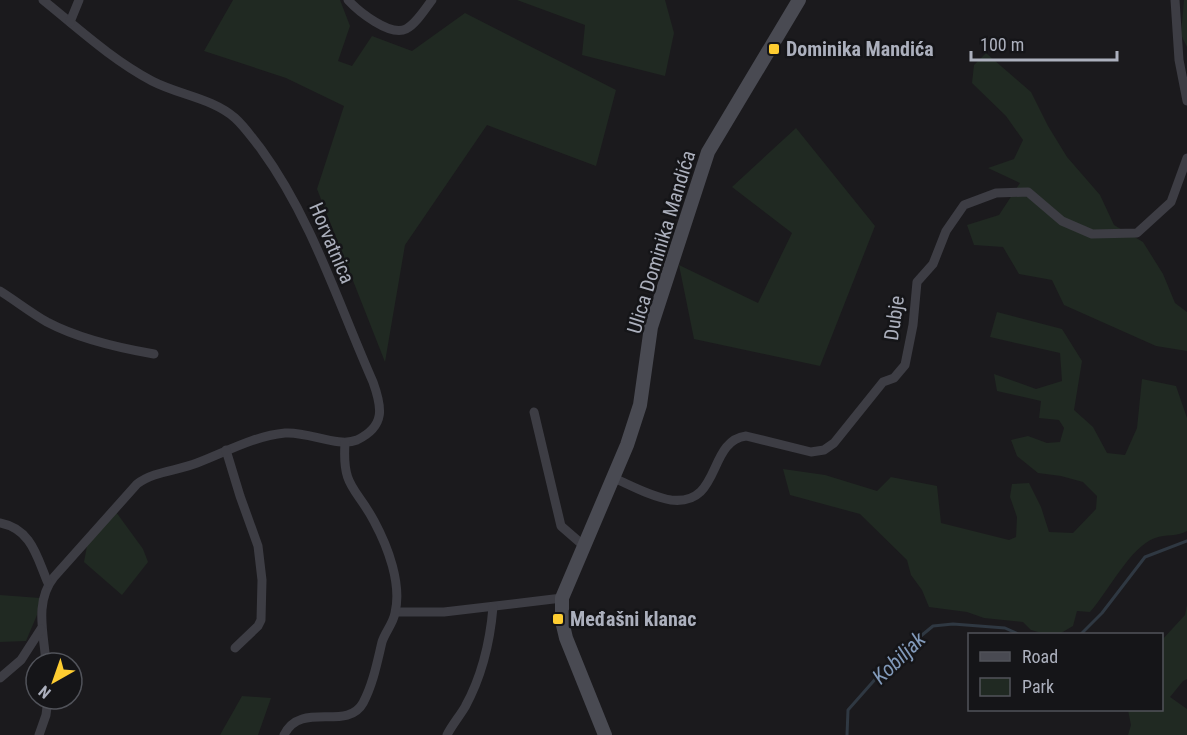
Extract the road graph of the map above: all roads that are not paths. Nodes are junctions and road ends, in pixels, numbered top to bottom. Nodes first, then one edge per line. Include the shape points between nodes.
1 (43, 0) edge
2 (79, 0) edge
3 (348, 0) edge
4 (432, 0) edge
5 (799, 0) edge
6 (1174, 0) edge
7 (70, 22) junction
8 (1187, 101) edge
9 (1187, 158) edge
10 (0, 291) edge
11 (154, 354) dead end
12 (534, 412) dead end
13 (345, 443) junction
14 (226, 450) junction
15 (614, 478) junction
16 (0, 523) edge
17 (584, 546) junction
18 (48, 583) junction
19 (562, 598) junction
20 (493, 607) junction
21 (396, 612) junction
22 (41, 629) junction
23 (235, 648) dead end
24 (44, 651) edge
25 (0, 678) edge
26 (46, 711) edge
27 (39, 735) edge
28 (284, 735) edge
29 (447, 735) edge
30 (605, 735) edge

1 - 7 street, Horvatnica
2 - 7 street
3 - 4 street via 370,20 396,30 409,28
5 - 15 street, Ulica Dominika Mandića via 708,152 651,327 640,405
6 - 8 street
7 - 13 street, Horvatnica via 98,47 136,72 226,111 244,127 280,175 302,214 380,401 380,415 374,427
9 - 15 street, Dubje via 1171,202 1137,233 1092,234 1062,221 1028,192 996,193 964,205 946,231 933,264 917,282 914,325 905,365 894,378 883,382 848,428 824,450 811,452 737,437 726,447 710,481 689,499 671,500
10 - 11 street via 49,323 125,349
12 - 17 street via 561,526
13 - 14 street via 285,433
13 - 21 street via 348,480 374,519 391,561
14 - 18 street via 137,484
14 - 23 street via 258,546 262,580 261,620
15 - 17 street, Ulica Dominika Mandića
16 - 18 street via 27,537
17 - 19 street, Ulica Dominika Mandića
18 - 22 street
19 - 20 street
19 - 30 street, Ulica Dominika Mandića via 566,638
20 - 21 street
20 - 29 street via 484,664
21 - 28 street via 383,639 367,694 357,711 346,716 298,720
22 - 24 street
22 - 25 street via 21,660
26 - 27 street

